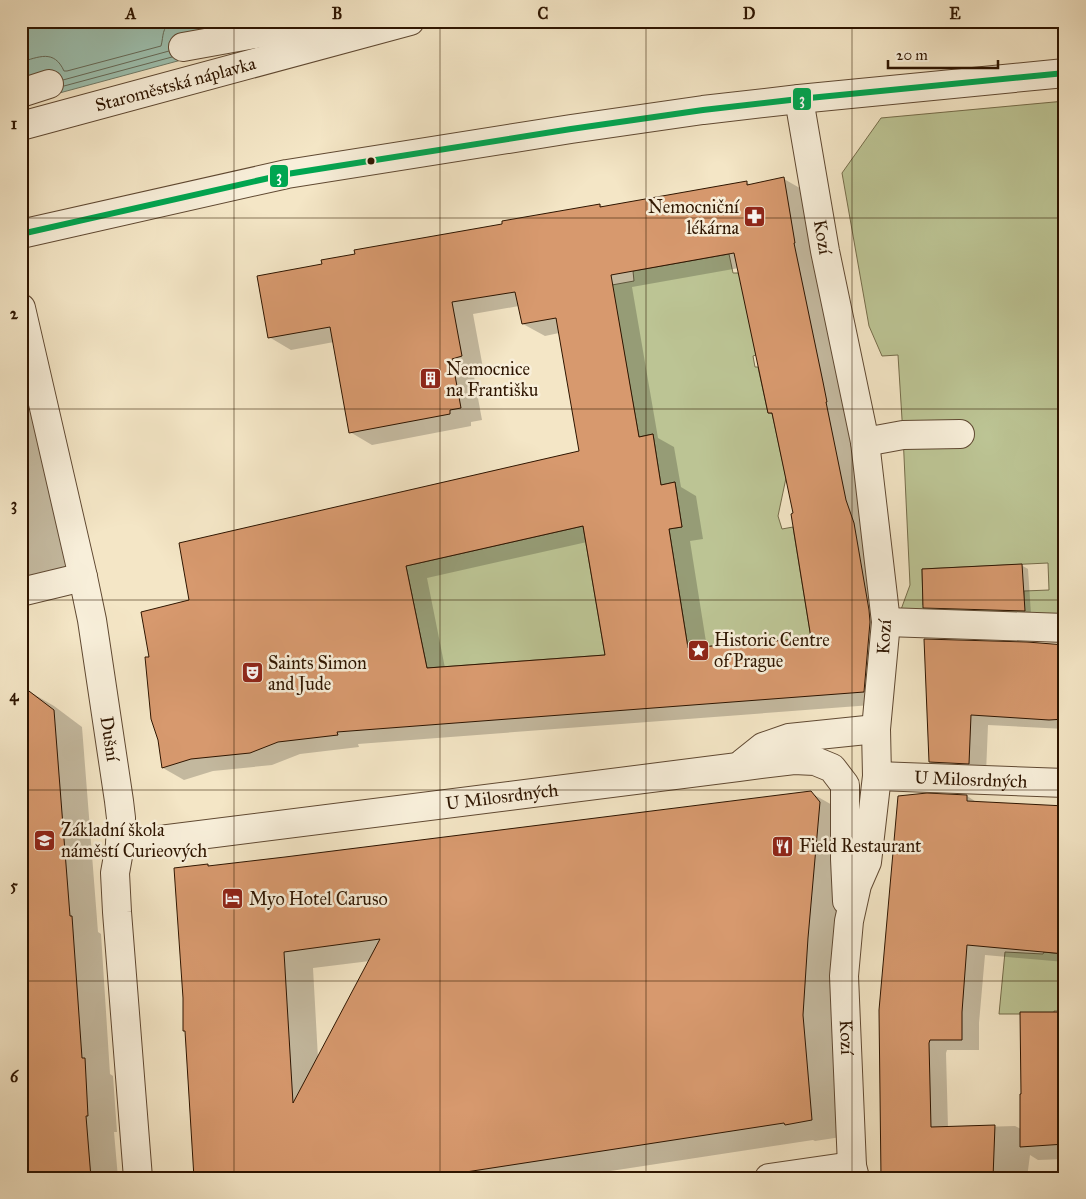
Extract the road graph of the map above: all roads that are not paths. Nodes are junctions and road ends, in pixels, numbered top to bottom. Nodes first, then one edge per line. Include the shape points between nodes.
1 (410, 21) edge
2 (330, 42) junction
3 (183, 47) dead end
4 (1065, 73) edge
5 (49, 84) dead end
6 (21, 93) edge
7 (799, 99) junction
8 (21, 126) edge
9 (21, 234) edge
10 (21, 308) edge
11 (960, 434) dead end
12 (865, 442) junction
13 (83, 577) junction
14 (21, 592) edge
15 (886, 622) junction
16 (1065, 628) edge
17 (876, 729) junction
18 (738, 767) junction
19 (877, 776) junction
20 (1065, 783) edge
21 (120, 844) junction
22 (849, 921) junction
23 (853, 1172) edge
24 (138, 1178) edge
25 (769, 1178) edge

1 - 2 street, Staroměstská náplavka
2 - 3 street, Staroměstská náplavka via 272,31
2 - 8 street, Staroměstská náplavka
4 - 7 street
5 - 6 street
7 - 9 street via 580,128 287,174
7 - 12 street, Kozí via 825,251
10 - 13 street, Dušní
11 - 12 street via 903,436
12 - 15 street, Kozí
13 - 14 street
13 - 21 street, Dušní via 119,801
15 - 16 street
15 - 17 street, Kozí
17 - 18 street via 789,738 763,747
17 - 19 street, Kozí
18 - 21 street, U Milosrdných
18 - 22 street, U Milosrdných via 794,760 815,761 832,768 845,785
19 - 20 street, U Milosrdných
19 - 22 street, Kozí via 867,862 857,885
21 - 24 street, Dušní via 115,873 117,912
22 - 23 street, Kozí via 844,976
23 - 25 street

